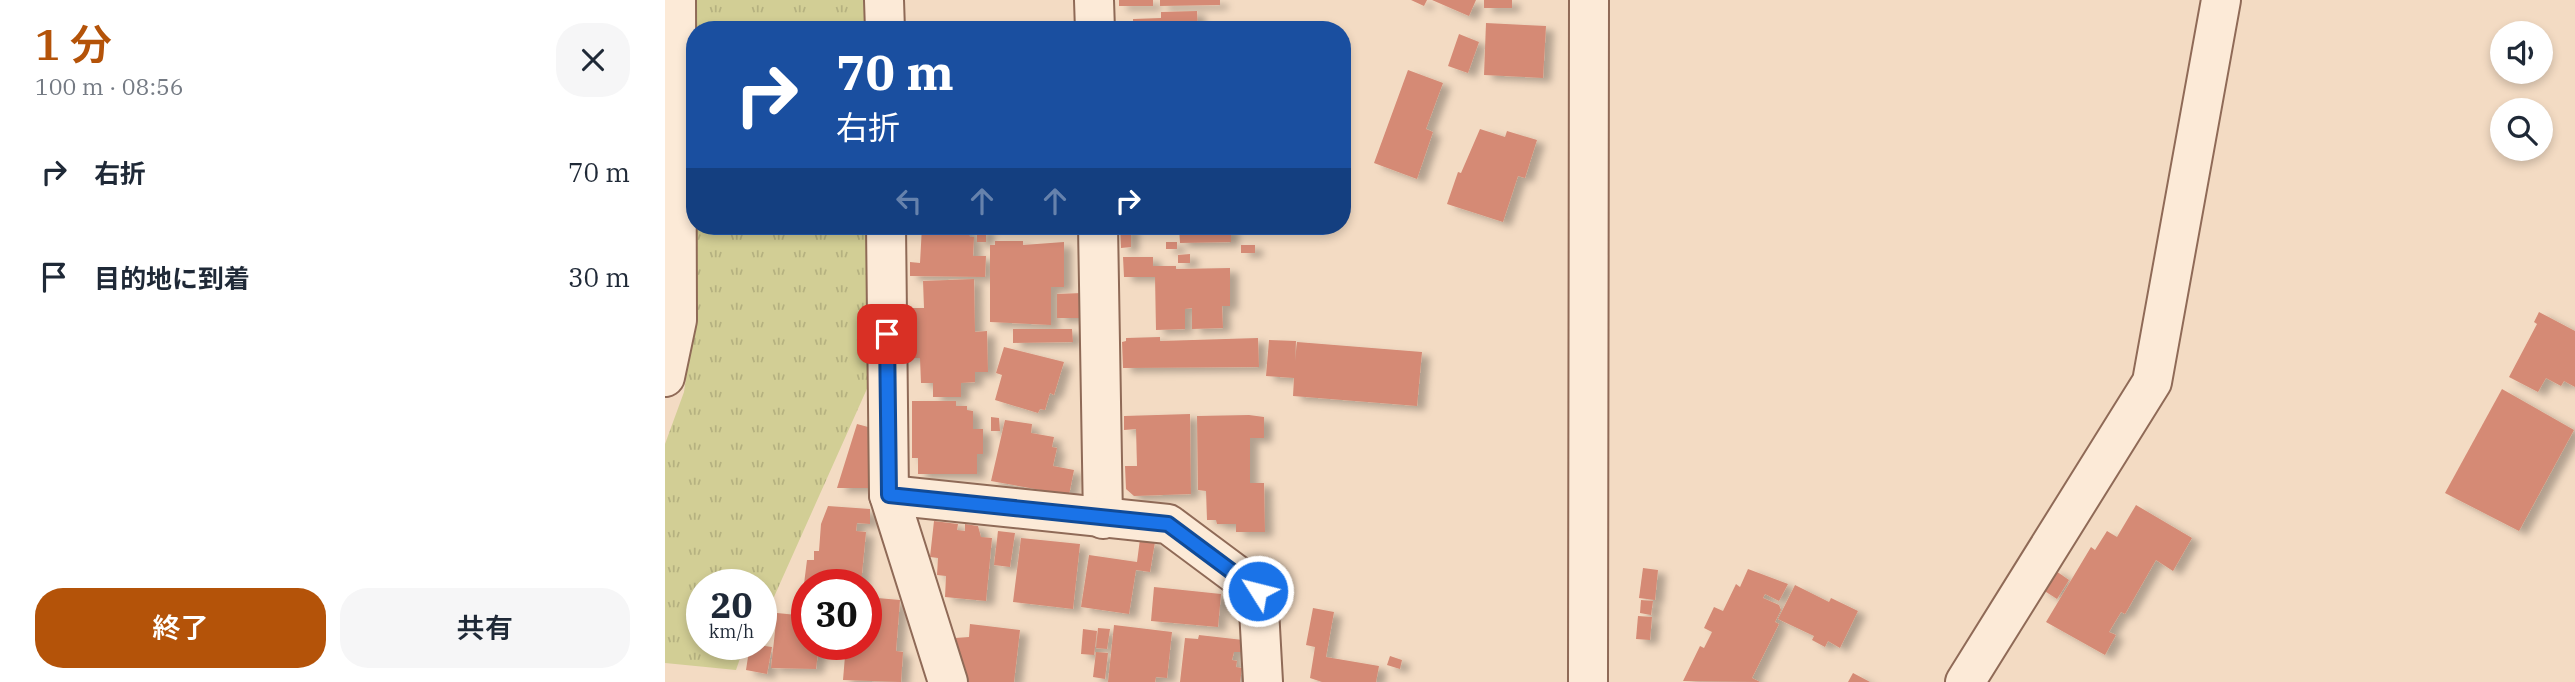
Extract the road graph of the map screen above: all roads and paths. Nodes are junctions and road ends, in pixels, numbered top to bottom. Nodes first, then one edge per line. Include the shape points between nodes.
1 (677, 0) edge
2 (884, 0) edge
3 (1094, 0) edge
4 (1589, 0) edge
5 (2221, 0) edge
6 (885, 21) edge
7 (1095, 21) edge
8 (886, 235) edge
9 (1098, 235) edge
10 (665, 377) edge
11 (889, 495) junction
12 (1103, 519) junction
13 (948, 682) edge
14 (1263, 682) edge
15 (1588, 682) edge
16 (1965, 682) edge

1 - 10 street via 677,320
2 - 6 street
3 - 7 street
4 - 15 street
5 - 16 street via 2152,382
8 - 11 street
9 - 12 street
11 - 12 street
11 - 13 street
12 - 14 street via 1168,524 1258,591

